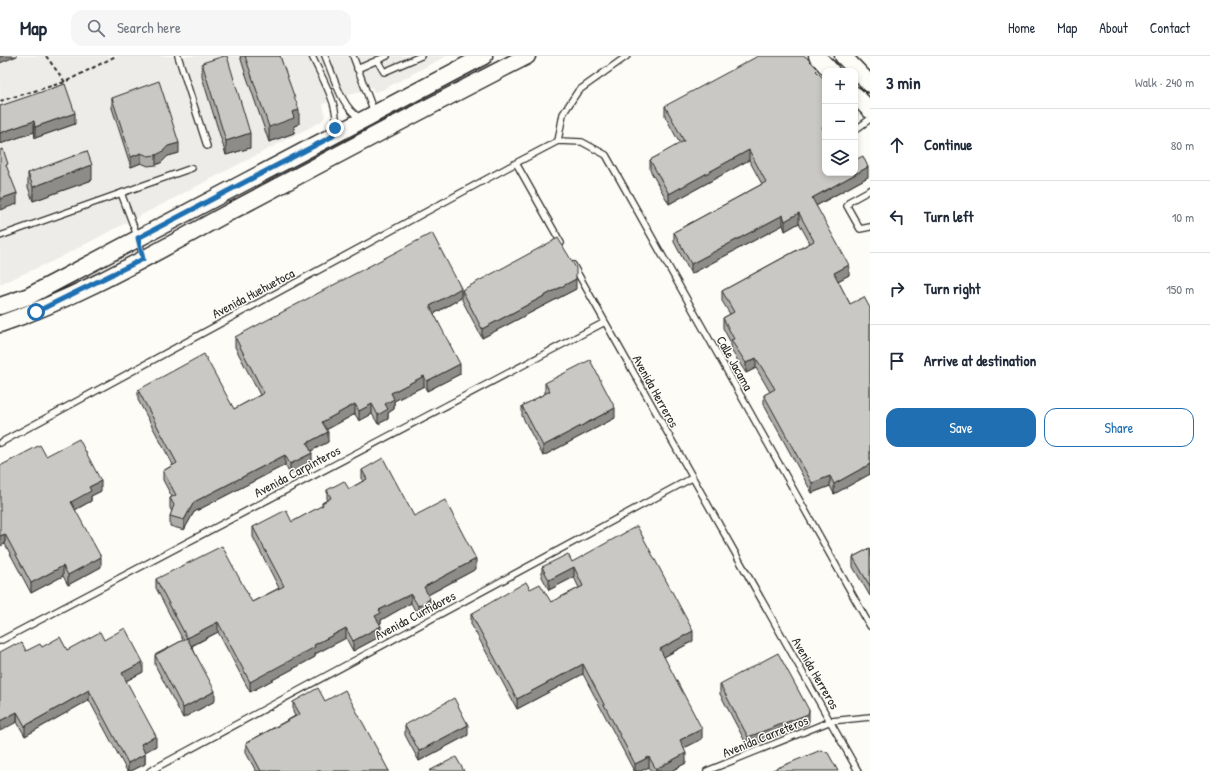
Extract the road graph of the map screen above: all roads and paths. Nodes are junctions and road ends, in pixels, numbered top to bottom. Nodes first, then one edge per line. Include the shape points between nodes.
1 (46, 56) edge
2 (116, 56) edge
3 (178, 56) edge
4 (312, 56) edge
5 (325, 56) edge
6 (353, 56) edge
7 (387, 56) edge
8 (421, 56) edge
9 (484, 56) edge
10 (528, 56) edge
11 (627, 56) edge
12 (817, 56) edge
13 (843, 56) edge
14 (378, 60) junction
15 (829, 68) edge
16 (357, 69) junction
17 (65, 82) junction
18 (870, 84) edge
19 (339, 89) junction
20 (329, 95) junction
21 (858, 98) edge
22 (0, 101) edge
23 (393, 105) junction
24 (870, 110) edge
25 (370, 116) junction
26 (870, 119) edge
27 (401, 121) junction
28 (858, 128) edge
29 (333, 136) junction
30 (558, 141) junction
31 (207, 146) dead end
32 (516, 163) junction
33 (192, 168) dead end
34 (870, 190) edge
35 (121, 193) junction
36 (870, 227) edge
37 (0, 236) edge
38 (138, 238) junction
39 (562, 246) edge
40 (143, 259) junction
41 (570, 260) edge
42 (0, 306) edge
43 (605, 322) junction
44 (0, 324) edge
45 (0, 443) edge
46 (692, 478) junction
47 (870, 626) edge
48 (0, 640) edge
49 (870, 717) edge
50 (831, 721) junction
51 (150, 771) edge
52 (707, 771) edge
53 (858, 771) edge

1 - 17 path
2 - 17 path
3 - 31 lane
4 - 20 lane
5 - 19 lane
6 - 16 lane
7 - 14 lane
8 - 14 lane via 384,72
9 - 23 main road
10 - 27 main road
11 - 30 lane via 578,91 563,114
12 - 15 main road
13 - 18 main road
14 - 16 lane
16 - 25 lane
17 - 22 path
19 - 20 lane
19 - 25 lane via 350,110
20 - 29 lane via 337,117
21 - 24 main road
23 - 25 main road
23 - 27 main road
25 - 29 main road
26 - 28 lane
27 - 40 main road
29 - 38 main road
30 - 32 lane
30 - 47 lane, Calle Jacama via 582,142 606,155
32 - 39 lane
32 - 45 lane, Avenida Huehuetoca
33 - 35 lane
34 - 36 lane via 850,201 847,206 860,229
35 - 37 lane
35 - 38 lane
38 - 40 lane
38 - 42 main road via 29,296
40 - 44 main road via 36,312
41 - 43 lane, Avenida Herreros
43 - 46 lane, Avenida Herreros
43 - 48 lane, Avenida Carpinteros
46 - 50 lane, Avenida Herreros
46 - 51 lane, Avenida Curtidores
49 - 50 lane
50 - 52 lane, Avenida Carreteros
50 - 53 lane, Avenida Herreros

